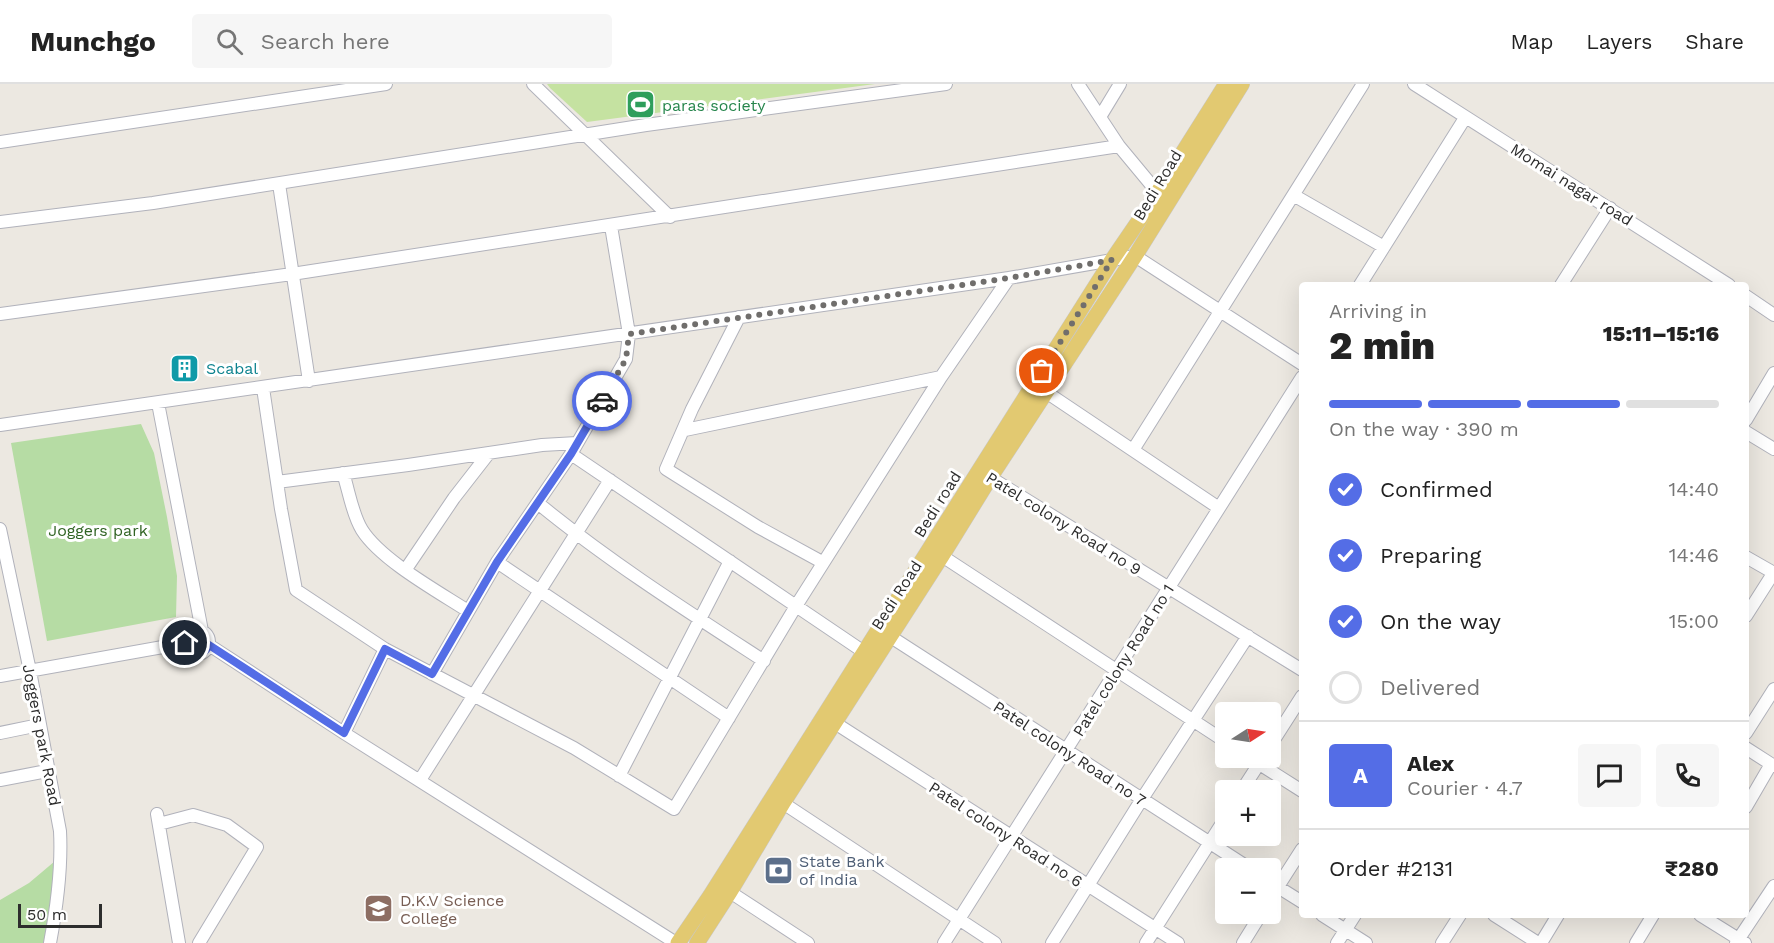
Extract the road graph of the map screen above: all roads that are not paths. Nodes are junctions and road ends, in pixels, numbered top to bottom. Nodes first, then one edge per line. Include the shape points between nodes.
1 (386, 84) edge
2 (534, 84) edge
3 (946, 84) edge
4 (1078, 84) edge
5 (1120, 84) edge
6 (1226, 84) edge
7 (1242, 84) edge
8 (1363, 84) edge
9 (1414, 84) edge
10 (1100, 117) junction
11 (1465, 118) junction
12 (583, 134) junction
13 (0, 142) edge
14 (1119, 146) junction
15 (279, 184) junction
16 (1294, 196) junction
17 (1162, 198) junction
18 (1610, 208) junction
19 (670, 217) junction
20 (0, 222) edge
21 (611, 226) junction
22 (1384, 247) junction
23 (1136, 256) junction
24 (1112, 260) junction
25 (292, 274) junction
26 (1009, 278) junction
27 (1362, 282) edge
28 (1564, 282) edge
29 (1724, 282) edge
30 (1749, 298) edge
31 (1221, 311) junction
32 (0, 314) edge
33 (1774, 315) edge
34 (739, 317) junction
35 (629, 334) junction
36 (1299, 362) edge
37 (1774, 372) edge
38 (941, 377) junction
39 (309, 381) junction
40 (1299, 381) edge
41 (263, 388) junction
42 (1046, 392) junction
43 (158, 403) junction
44 (1749, 415) edge
45 (0, 425) edge
46 (685, 430) junction
47 (1749, 434) edge
48 (578, 443) junction
49 (1774, 449) edge
50 (1133, 450) junction
51 (489, 453) junction
52 (571, 454) junction
53 (343, 473) junction
54 (985, 474) junction
55 (610, 480) junction
56 (277, 482) junction
57 (539, 504) junction
58 (1219, 508) junction
59 (0, 529) edge
60 (575, 534) junction
61 (942, 556) junction
62 (1749, 559) edge
63 (730, 561) junction
64 (497, 562) junction
65 (822, 562) junction
66 (405, 569) junction
67 (1774, 572) edge
68 (6, 583) edge
69 (1169, 588) junction
70 (539, 590) junction
71 (796, 606) junction
72 (468, 611) junction
73 (1749, 611) edge
74 (701, 620) junction
75 (202, 631) junction
76 (1248, 636) junction
77 (891, 637) junction
78 (185, 643) junction
79 (209, 645) junction
80 (385, 649) junction
81 (864, 652) junction
82 (764, 661) junction
83 (1299, 668) edge
84 (30, 671) junction
85 (1116, 672) junction
86 (432, 674) junction
87 (0, 676) edge
88 (670, 679) junction
89 (1774, 689) edge
90 (472, 696) junction
91 (1299, 701) edge
92 (729, 718) junction
93 (1192, 721) junction
94 (835, 723) junction
95 (39, 725) junction
96 (1749, 728) edge
97 (1281, 729) edge
98 (0, 733) edge
99 (344, 733) junction
100 (1215, 735) edge
101 (1749, 750) edge
102 (1066, 751) junction
103 (1773, 765) edge
104 (1269, 768) edge
105 (47, 771) junction
106 (619, 776) junction
107 (0, 780) edge
108 (420, 780) junction
109 (1299, 789) edge
110 (1142, 800) junction
111 (1749, 802) edge
112 (783, 803) junction
113 (1215, 834) edge
114 (1011, 838) junction
115 (1209, 843) junction
116 (1299, 853) edge
117 (1234, 858) edge
118 (1281, 875) edge
119 (1088, 886) junction
120 (1774, 886) edge
121 (1281, 888) edge
122 (730, 892) junction
123 (1299, 900) edge
124 (1327, 918) edge
125 (1353, 918) edge
126 (1458, 918) edge
127 (1499, 918) edge
128 (1556, 918) edge
129 (1651, 918) edge
130 (1704, 918) edge
131 (960, 920) junction
132 (1254, 924) edge
133 (1155, 929) junction
134 (1345, 930) junction
135 (1740, 942) edge
136 (50, 943) edge
137 (179, 943) edge
138 (199, 943) edge
139 (677, 943) edge
140 (697, 943) edge
141 (808, 943) edge
142 (944, 943) edge
143 (995, 943) edge
144 (1052, 943) edge
145 (1146, 943) edge
146 (1178, 943) edge
147 (1242, 943) edge
148 (1337, 943) edge
149 (1366, 943) edge
150 (1442, 943) edge
151 (1539, 943) edge
152 (1636, 943) edge

1 - 13 street
2 - 12 street
3 - 12 street
4 - 10 street
5 - 10 street
6 - 17 main road, Bedi road
7 - 17 main road, Bedi Road
8 - 16 street
9 - 11 street, Momai nagar road
10 - 14 street
11 - 18 street, Momai nagar road
11 - 22 street
12 - 15 street
12 - 19 street
14 - 17 street
14 - 19 street
15 - 20 street
15 - 25 street
16 - 22 street
16 - 31 street
17 - 23 main road, Bedi Road
17 - 24 main road, Bedi road
18 - 28 street
18 - 29 street, Momai nagar road
19 - 21 street
21 - 25 street
21 - 35 street
22 - 27 street
23 - 24 street
23 - 31 street
23 - 42 main road, Bedi Road
24 - 26 street
24 - 54 main road, Bedi road
25 - 32 street
25 - 39 street
26 - 34 street
26 - 38 street
30 - 33 street
31 - 36 street
31 - 50 street
34 - 35 street
34 - 46 street
35 - 39 street
35 - 48 street via 626,359
37 - 44 street
38 - 46 street
38 - 65 street
39 - 41 street
40 - 58 street, Patel colony Road no 1
41 - 43 street
41 - 56 street
42 - 50 street
42 - 54 main road, Bedi Road
43 - 45 street
43 - 75 street
46 - 65 street via 666,469
47 - 49 street
48 - 51 street
48 - 52 street
50 - 58 street
51 - 53 street
51 - 66 street
52 - 55 street
52 - 57 street
53 - 56 street
53 - 66 street via 362,531 374,546
54 - 61 main road, Bedi Road
54 - 69 street, Patel colony Road no 9
54 - 81 main road, Bedi road
55 - 60 street
55 - 63 street
56 - 80 street via 296,590
57 - 60 street
57 - 64 street
58 - 69 street, Patel colony Road no 1
59 - 68 street, Joggers park Road
60 - 70 street
60 - 74 street
61 - 77 main road, Bedi Road
61 - 85 street
62 - 67 street
63 - 71 street
63 - 74 street
64 - 70 street
64 - 72 street
65 - 71 street
66 - 72 street
67 - 73 street
68 - 84 street, Joggers park Road
69 - 76 street, Patel colony Road no 9
69 - 85 street, Patel colony Road no 1
70 - 88 street
70 - 90 street
71 - 81 street
71 - 82 street
72 - 86 street
74 - 82 street
74 - 88 street
75 - 78 street via 190,632
75 - 79 street
76 - 83 street, Patel colony Road no 9
76 - 93 street
77 - 94 main road, Bedi Road
77 - 102 street, Patel colony Road no 7
78 - 79 street via 190,652 198,654
78 - 84 street
79 - 99 street
80 - 86 street
80 - 99 street
81 - 139 main road, Bedi road
82 - 92 street
84 - 87 street
84 - 95 street, Joggers park Road
85 - 93 street
85 - 102 street, Patel colony Road no 1
86 - 90 street
88 - 92 street
88 - 106 street
89 - 96 street
90 - 106 street via 574,748
90 - 108 street
91 - 97 street
92 - 106 street via 674,809
93 - 100 street
93 - 110 street
94 - 112 main road, Bedi Road
94 - 114 street, Patel colony Road no 6
95 - 98 street
95 - 105 street, Joggers park Road
99 - 108 street
101 - 103 street
102 - 110 street, Patel colony Road no 7
102 - 114 street, Patel colony Road no 1
103 - 111 street
104 - 109 street
105 - 107 street
105 - 136 street, Joggers park Road via 60,831 61,856
108 - 139 street
110 - 115 street, Patel colony Road no 7
110 - 119 street
112 - 122 main road, Bedi Road
112 - 131 street
113 - 115 street
114 - 119 street, Patel colony Road no 6
114 - 131 street, Patel colony Road no 1
115 - 117 street, Patel colony Road no 7
115 - 133 street
116 - 118 street
119 - 133 street, Patel colony Road no 6
119 - 144 street
120 - 135 street
121 - 123 street
122 - 140 main road, Bedi Road
122 - 141 street
124 - 134 street
125 - 134 street
126 - 150 street
127 - 151 street
128 - 151 street
129 - 152 street
130 - 135 street
131 - 142 street, Patel colony Road no 1
131 - 143 street
132 - 147 street
133 - 145 street
133 - 146 street, Patel colony Road no 6
134 - 148 street
134 - 149 street
137 - 138 street via 158,819 193,815 227,825 257,847

